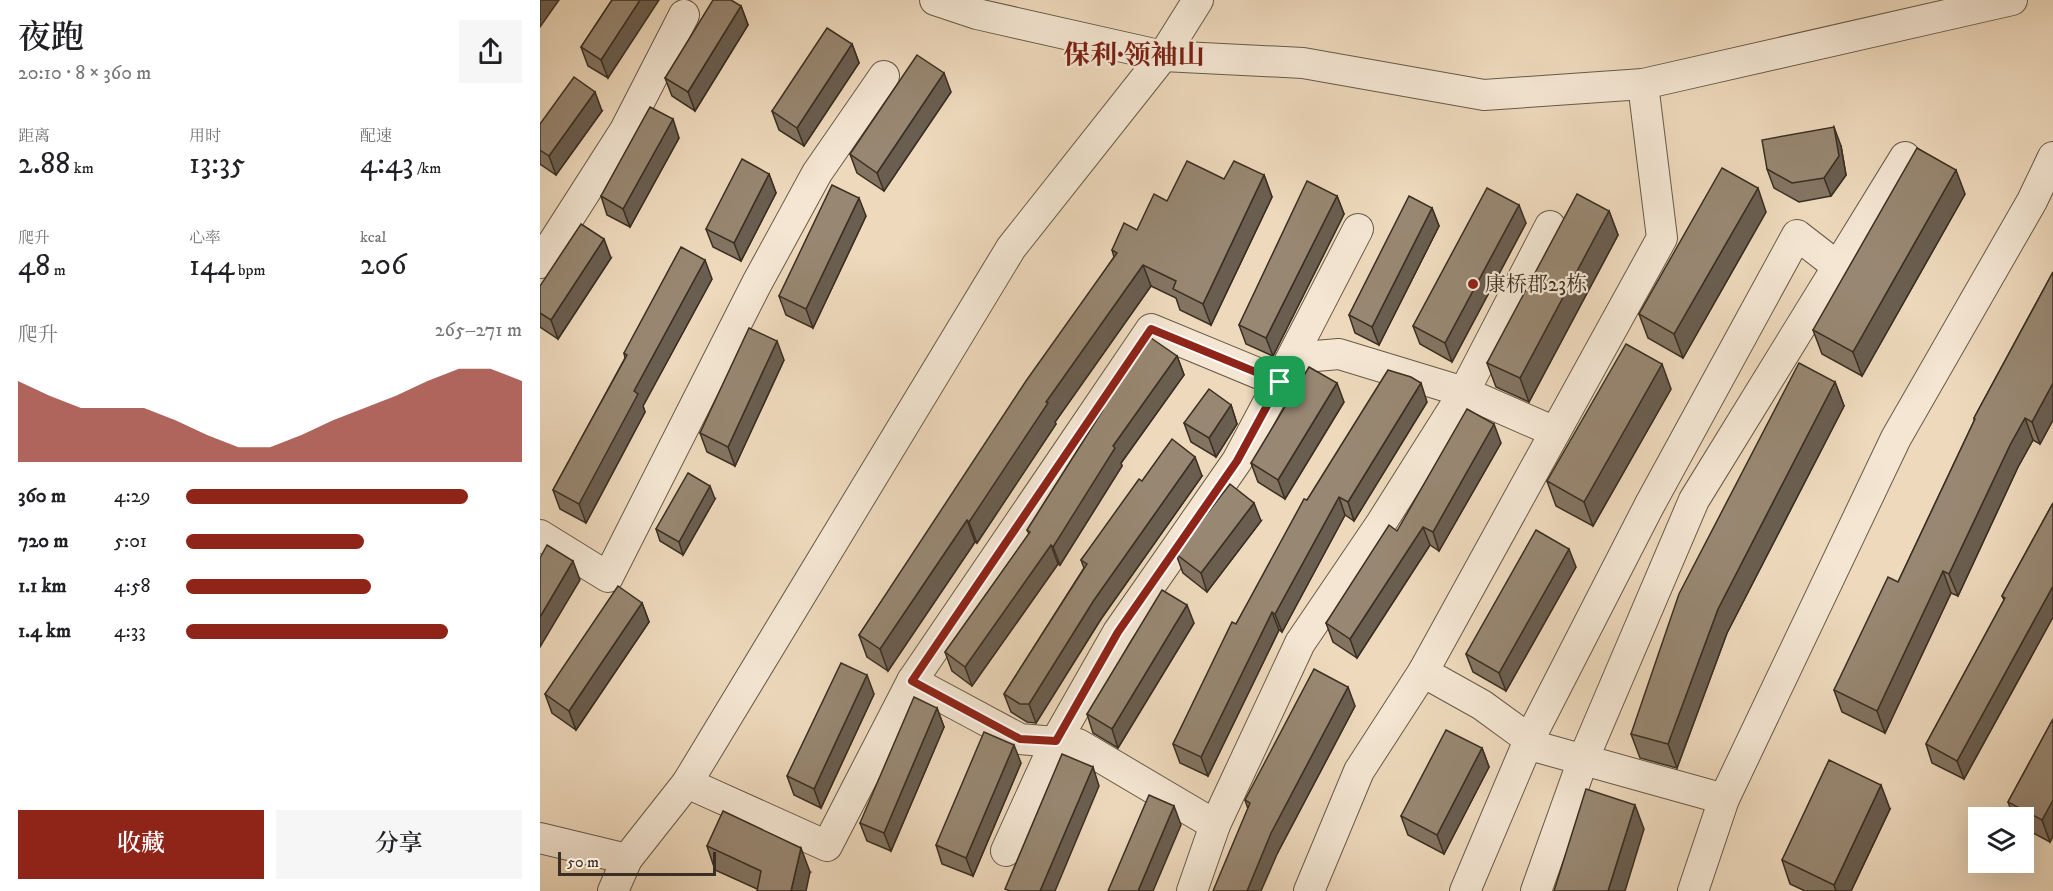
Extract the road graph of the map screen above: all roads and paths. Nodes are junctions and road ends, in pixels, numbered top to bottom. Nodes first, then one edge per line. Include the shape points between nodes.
1 (935, 0) edge
2 (1198, 0) edge
3 (2012, 0) edge
4 (684, 15) dead end
5 (1163, 56) junction
6 (884, 76) dead end
7 (1643, 84) junction
8 (1905, 157) dead end
9 (2053, 157) edge
10 (1550, 226) dead end
11 (1358, 229) dead end
12 (540, 263) edge
13 (1837, 266) junction
14 (1286, 370) junction
15 (1464, 392) junction
16 (1555, 432) junction
17 (540, 535) edge
18 (1423, 672) junction
19 (912, 681) junction
20 (1529, 740) junction
21 (1056, 741) junction
22 (1583, 760) junction
23 (687, 783) junction
24 (1724, 799) junction
25 (1215, 825) junction
26 (540, 838) edge
27 (1006, 851) dead end
28 (627, 859) junction
29 (614, 891) edge
30 (1192, 891) edge
31 (1309, 891) edge
32 (1465, 891) edge
33 (1536, 891) edge
34 (1693, 891) edge

1 - 5 street via 977,14
2 - 5 street
3 - 7 street
4 - 12 street via 625,130
5 - 7 street via 1303,63 1484,95
5 - 23 street via 1011,248
6 - 17 street via 817,173 608,577
7 - 16 street via 1662,238
8 - 13 street
9 - 24 street via 2032,201 1896,438
10 - 15 street
11 - 14 street
13 - 20 street via 1797,235 1649,506
13 - 22 street via 1694,500
14 - 15 street via 1339,354
14 - 19 street via 1151,329
14 - 21 street via 1237,461 1118,632
15 - 16 street
15 - 25 street via 1300,643
16 - 18 street
18 - 20 street via 1482,705
18 - 31 street via 1359,771
19 - 21 street via 1020,739
19 - 23 street via 827,846
20 - 22 street via 1541,748
20 - 32 street
21 - 25 street via 1078,744
21 - 27 street
22 - 24 street
22 - 33 street
23 - 28 street
24 - 34 street
25 - 30 street
26 - 28 street
28 - 29 street

